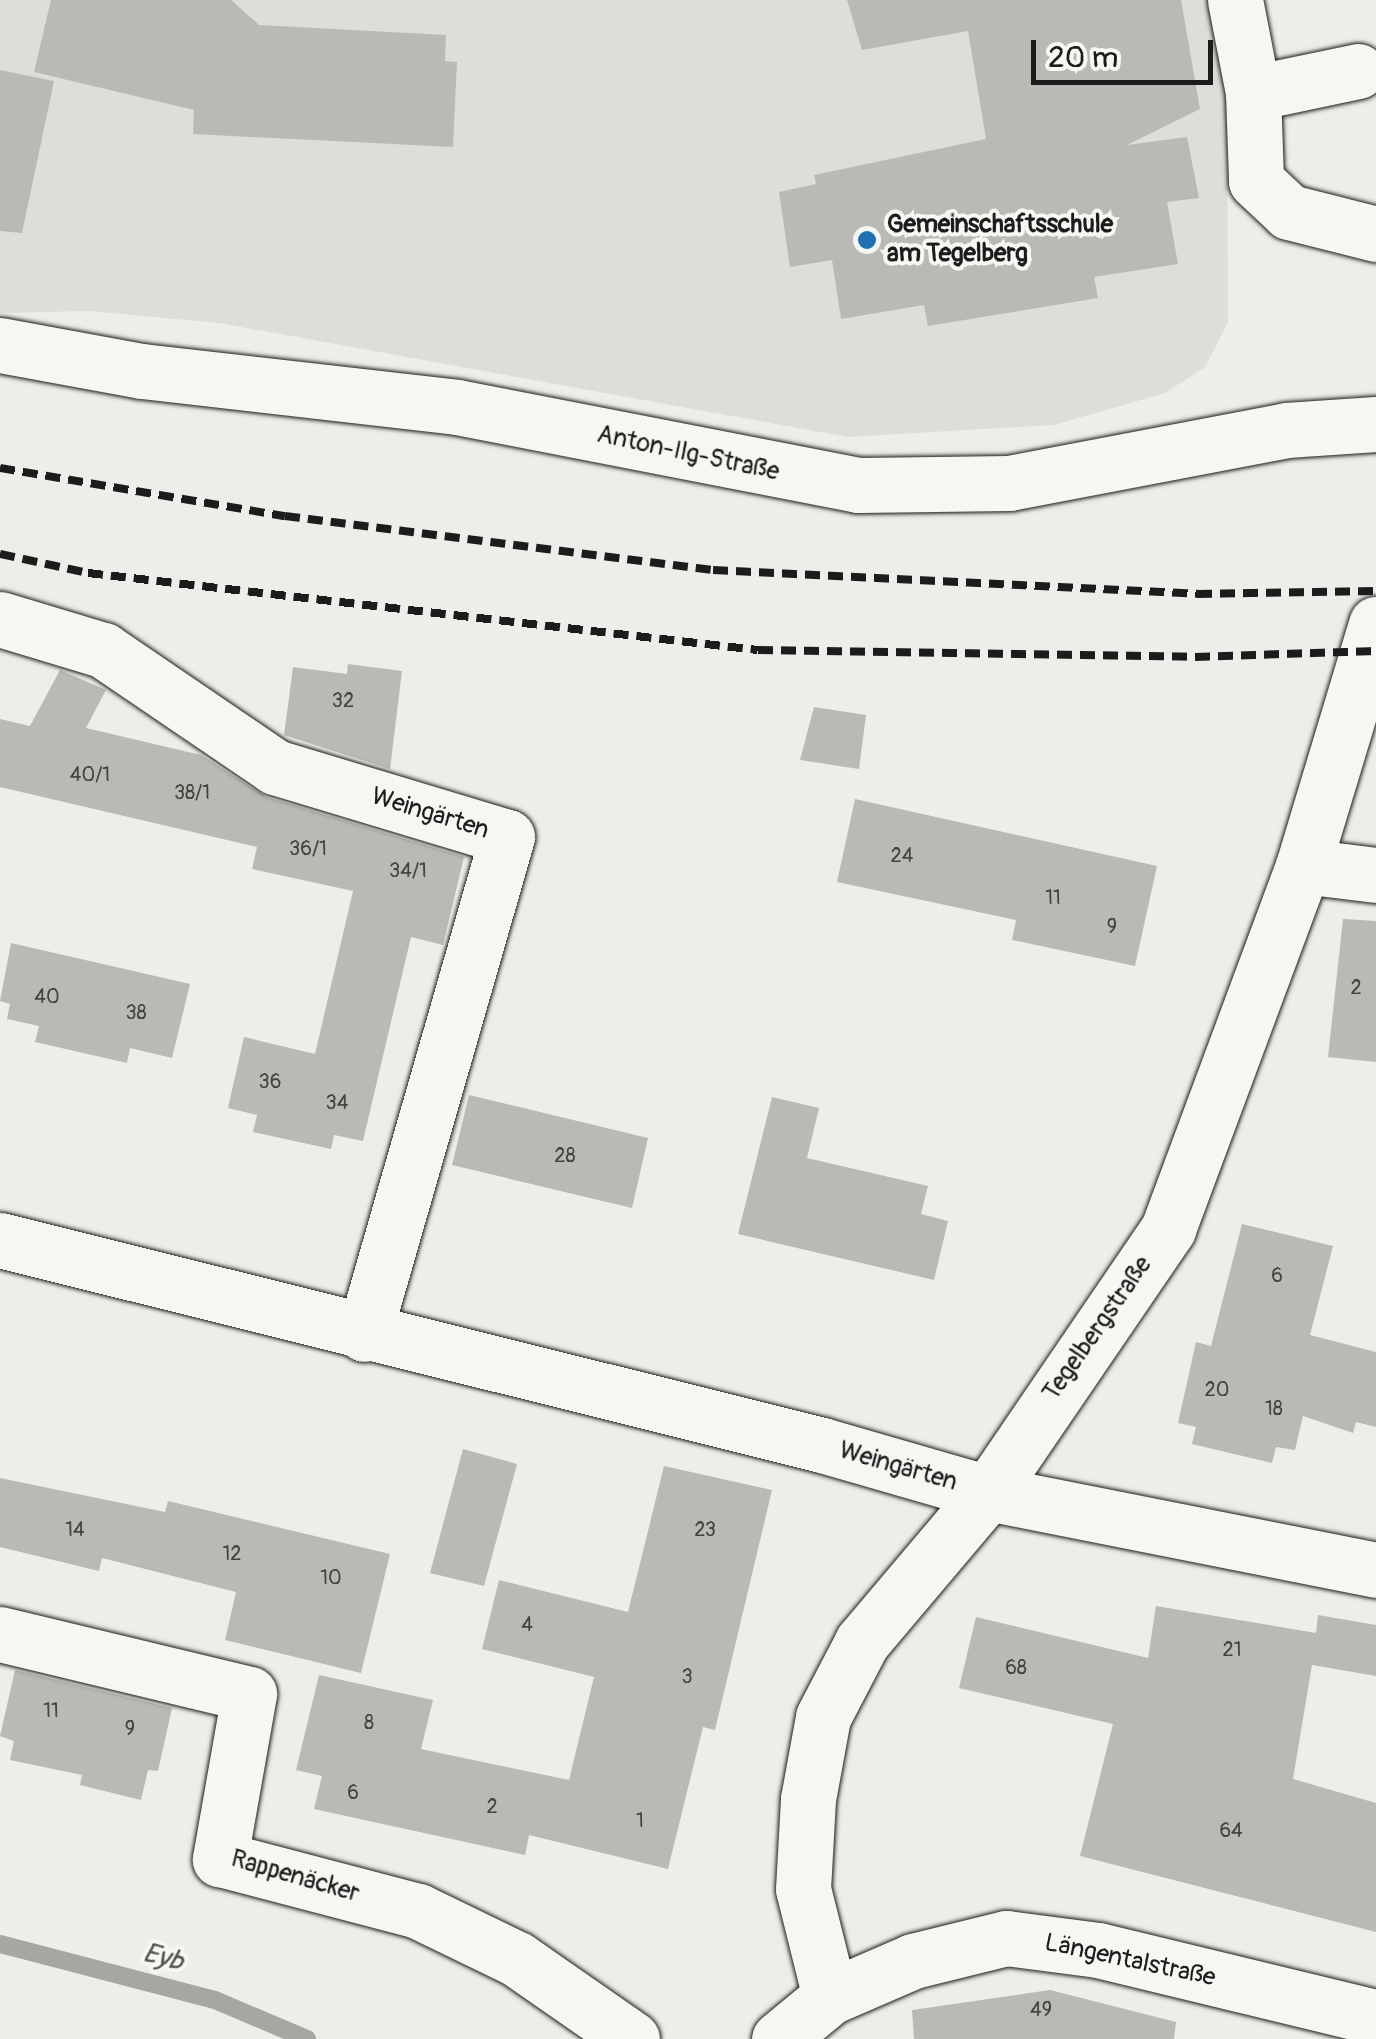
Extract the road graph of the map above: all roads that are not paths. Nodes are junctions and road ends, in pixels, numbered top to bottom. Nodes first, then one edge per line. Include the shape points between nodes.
1 (1236, 0) edge
2 (1358, 72) dead end
3 (1252, 93) junction
4 (1376, 234) edge
5 (0, 345) edge
6 (1376, 424) edge
7 (0, 619) edge
8 (1376, 624) edge
9 (1302, 866) junction
10 (1376, 875) edge
11 (0, 1240) edge
12 (364, 1334) junction
13 (988, 1493) junction
14 (1376, 1570) edge
15 (0, 1634) edge
16 (830, 1996) junction
17 (1376, 2017) edge
18 (632, 2039) edge
19 (778, 2039) edge

1 - 3 street
2 - 3 street
3 - 4 street via 1256,180 1290,212
5 - 6 street, Anton-Ilg-Straße via 142,371 457,407 858,485 1009,483 1286,430
7 - 12 street, Weingärten via 103,650 275,767 507,836
8 - 9 street, Tegelbergstraße
9 - 10 street
9 - 13 street, Tegelbergstraße via 1168,1229
11 - 12 street, Weingärten
12 - 13 street, Weingärten via 822,1444
13 - 14 street, Weingärten
13 - 16 street, Tegelbergstraße via 862,1642 824,1717 808,1799 803,1889
15 - 18 street, Rappenäcker via 250,1694 220,1859 418,1911 517,1960
16 - 17 street, Längentalstraße via 913,1960 1006,1938 1098,1950
16 - 19 street, Längentalstraße

